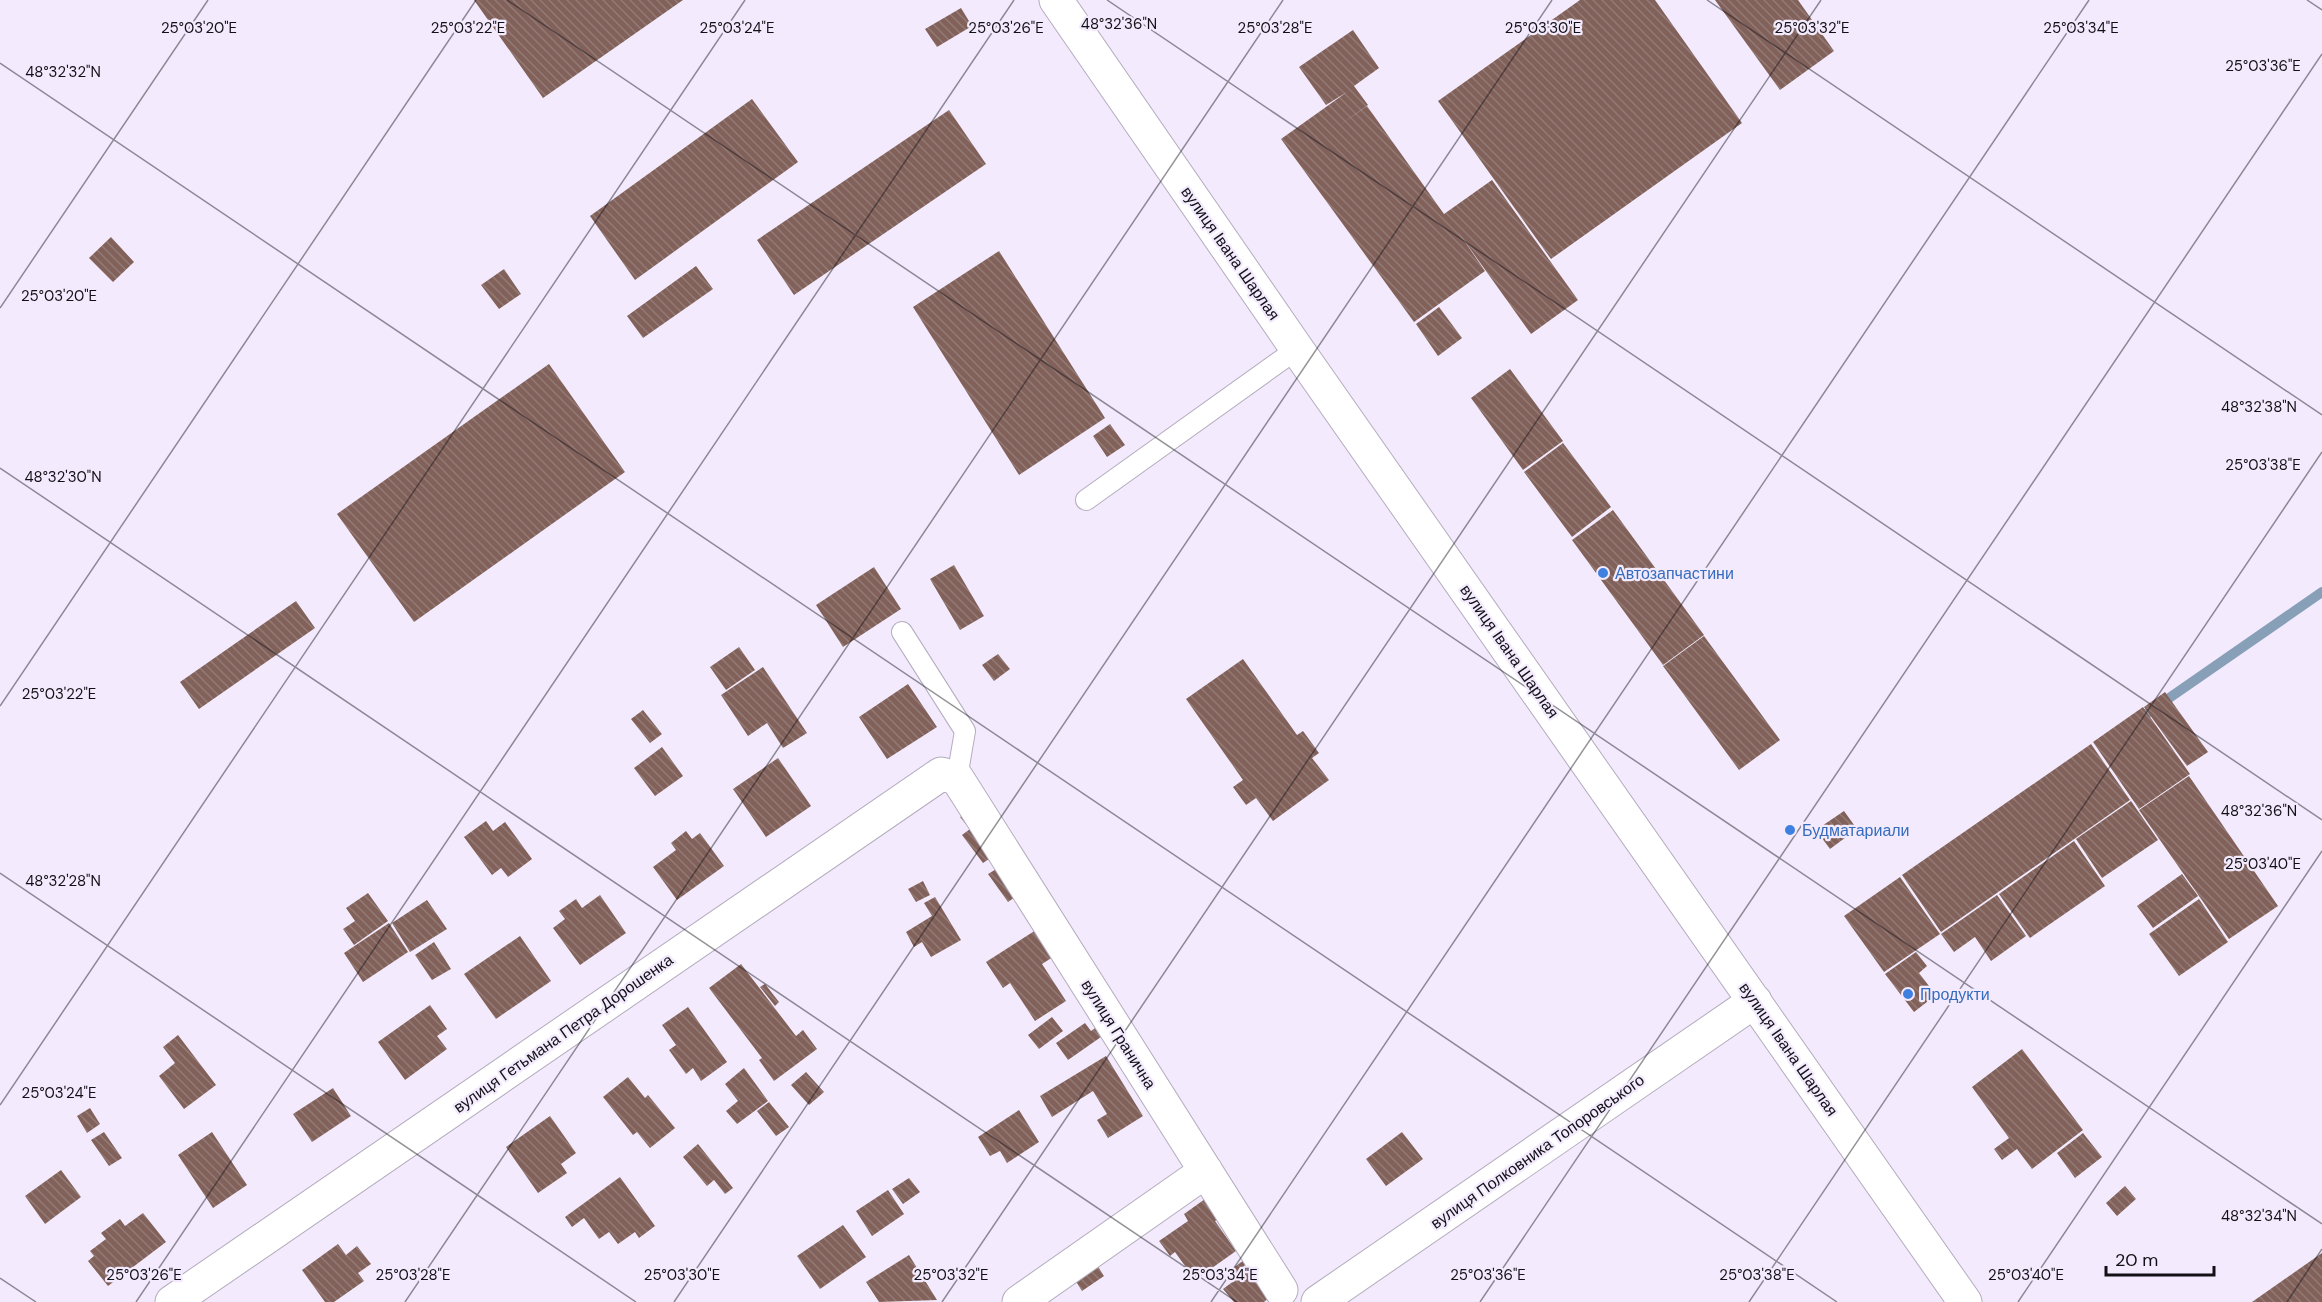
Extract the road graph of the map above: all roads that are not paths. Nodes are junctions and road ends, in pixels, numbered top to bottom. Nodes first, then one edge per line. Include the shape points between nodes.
1 (1056, 0) edge
2 (1297, 349) junction
3 (1086, 500) dead end
4 (902, 632) dead end
5 (957, 778) junction
6 (1755, 1001) junction
7 (1206, 1171) junction
8 (1281, 1290) dead end
9 (172, 1302) edge
10 (1019, 1302) edge
11 (1318, 1302) edge
12 (1965, 1302) edge

1 - 2 street, вулиця Івана Шарлая
2 - 3 lane
2 - 6 street, вулиця Івана Шарлая
4 - 5 lane via 965,731
5 - 7 street, вулиця Гранична
5 - 9 street, вулиця Гетьмана Петра Дорошенка via 941,774 915,791
6 - 11 street, вулиця Полковника Топоровського
6 - 12 street, вулиця Івана Шарлая
7 - 8 street, вулиця Гранична
7 - 10 street

